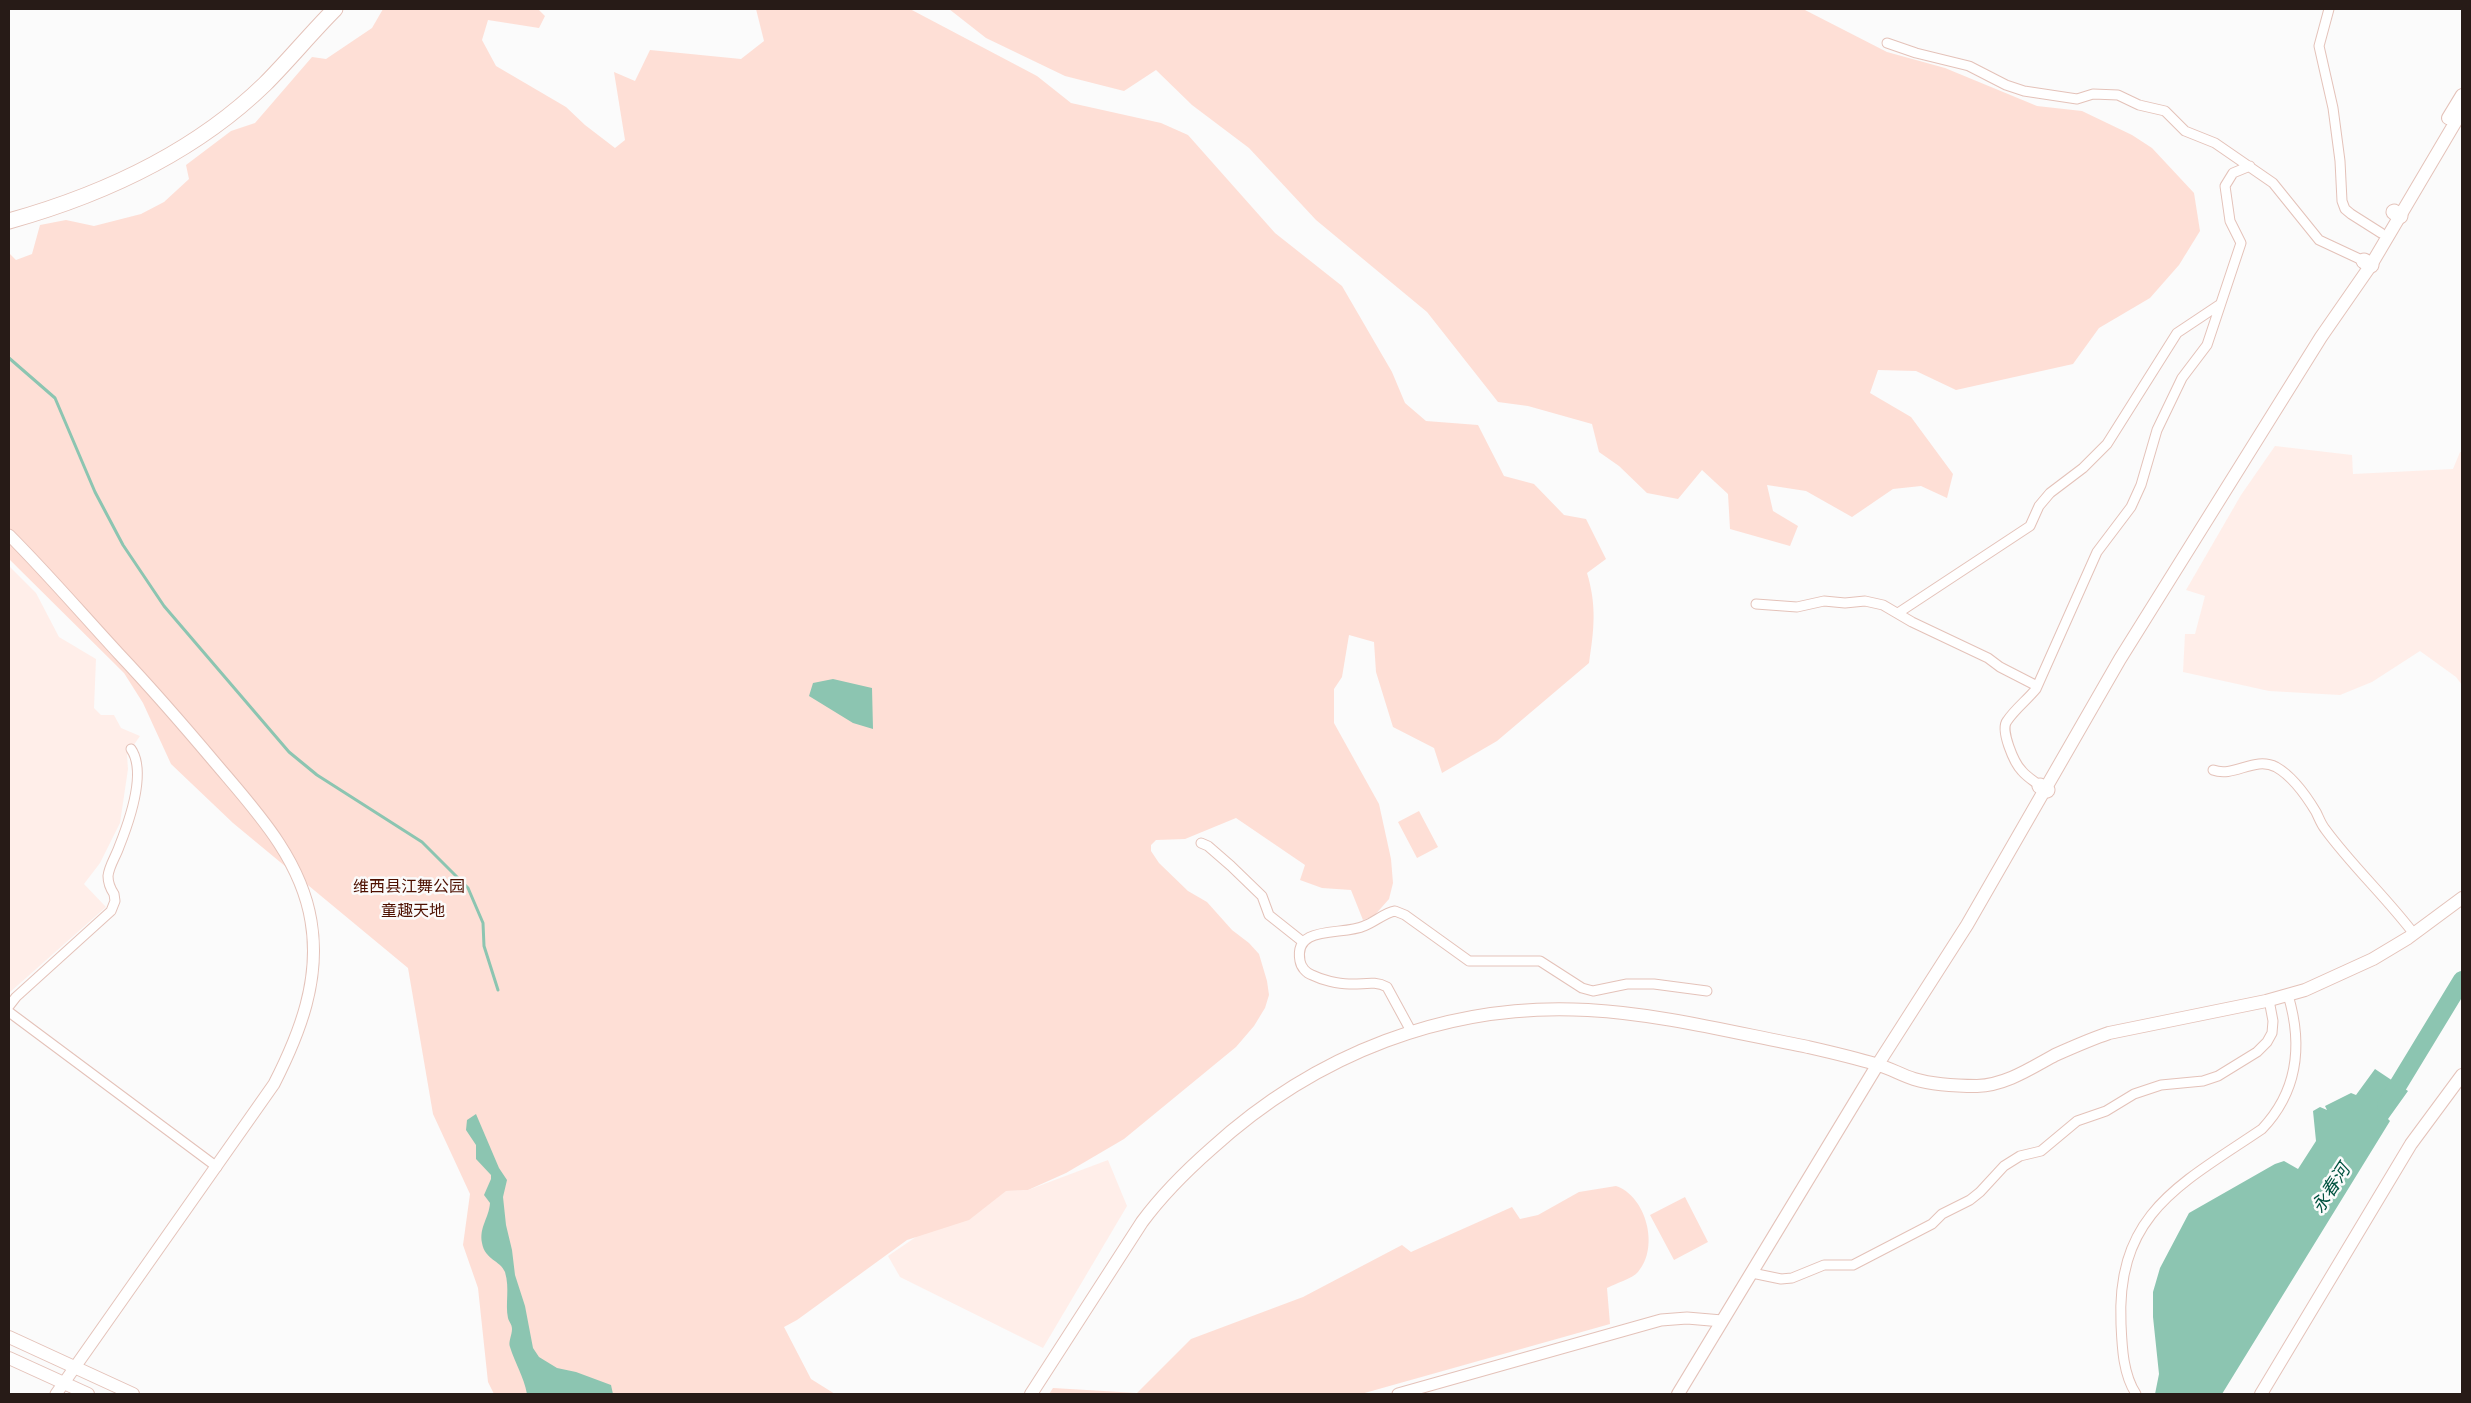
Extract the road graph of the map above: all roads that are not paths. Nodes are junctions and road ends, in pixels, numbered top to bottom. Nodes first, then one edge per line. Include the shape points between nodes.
1 (335, 9) edge
2 (2329, 9) edge
3 (1887, 43) dead end
4 (2462, 95) edge
5 (2462, 111) edge
6 (2250, 166) junction
7 (2397, 214) junction
8 (9, 221) edge
9 (2381, 233) junction
10 (2368, 263) junction
11 (2220, 305) junction
12 (9, 535) edge
13 (1756, 604) dead end
14 (1898, 613) junction
15 (2037, 686) junction
16 (131, 749) dead end
17 (2213, 770) dead end
18 (2043, 788) junction
19 (1201, 843) dead end
20 (2462, 898) edge
21 (2414, 934) junction
22 (1303, 942) junction
23 (1707, 991) dead end
24 (2288, 995) junction
25 (2269, 1000) junction
26 (9, 1006) edge
27 (9, 1012) edge
28 (1411, 1031) junction
29 (1878, 1064) junction
30 (2462, 1075) edge
31 (217, 1167) junction
32 (1752, 1272) junction
33 (1722, 1321) junction
34 (9, 1337) edge
35 (9, 1358) edge
36 (76, 1368) junction
37 (64, 1384) junction
38 (56, 1394) edge
39 (88, 1394) edge
40 (133, 1394) edge
41 (1031, 1394) edge
42 (1398, 1394) edge
43 (1678, 1394) edge
44 (2136, 1394) edge
45 (2261, 1394) edge

1 - 8 highway via 264,84 217,124 140,172 88,196
2 - 9 street via 2319,46 2328,80 2339,152 2342,201 2346,210
3 - 6 street via 1969,66 2024,91 2077,98 2093,94 2118,95 2139,105 2165,111 2185,131 2215,142
4 - 7 main road
5 - 7 main road
6 - 10 street via 2283,194 2319,240
6 - 11 street via 2233,173 2225,186 2230,220 2241,243
7 - 9 main road
7 - 10 main road
9 - 10 main road
10 - 18 main road via 2315,333 2114,655
11 - 14 street via 2176,333 2107,444 2050,494 2039,506 2030,526
11 - 15 street via 2207,345 2182,378 2157,430 2142,485 2131,507 2097,552
12 - 31 street via 169,708 260,815 278,840 304,893 311,920 314,964 304,1016 290,1054 274,1084
13 - 14 street via 1797,607 1824,601 1865,601
14 - 15 street
15 - 18 street via 2006,722 2004,729 2014,760 2022,772
16 - 26 street via 137,762 138,776 128,825 108,873 114,894 113,908
17 - 21 street via 2221,774 2261,765 2274,766 2284,773 2309,800 2323,827
18 - 29 main road via 1891,1033
19 - 22 street via 1262,896 1270,915
20 - 21 main road
21 - 24 main road via 2373,959
22 - 23 street via 1327,932 1354,930 1395,911 1468,961 1540,961 1582,988 1593,991 1627,984
22 - 28 street via 1298,952 1301,966 1306,971 1339,983 1372,983 1386,987
24 - 25 main road
24 - 44 street via 2295,1028 2294,1067 2292,1084 2274,1117 2262,1130 2168,1194 2154,1210 2130,1251 2120,1310 2127,1374
25 - 29 main road via 2088,1040 1996,1084 1937,1083 1915,1079
25 - 32 street via 2273,1022 2267,1042 2257,1052 2218,1076 2161,1085 2077,1121 2041,1151 2020,1156 2004,1166 1970,1200 1942,1214 1932,1224 1853,1265 1824,1265 1792,1278 1780,1279
27 - 31 street
28 - 29 main road via 1488,1013 1552,1009 1604,1011 1669,1020
28 - 41 main road via 1362,1049 1314,1074 1254,1114 1202,1156 1150,1210
29 - 32 main road
30 - 45 main road via 2411,1144
31 - 36 street
32 - 33 main road
33 - 42 street via 1661,1320
33 - 43 main road
34 - 36 main road
35 - 37 main road
36 - 37 street
36 - 40 main road
37 - 38 street
37 - 39 main road

